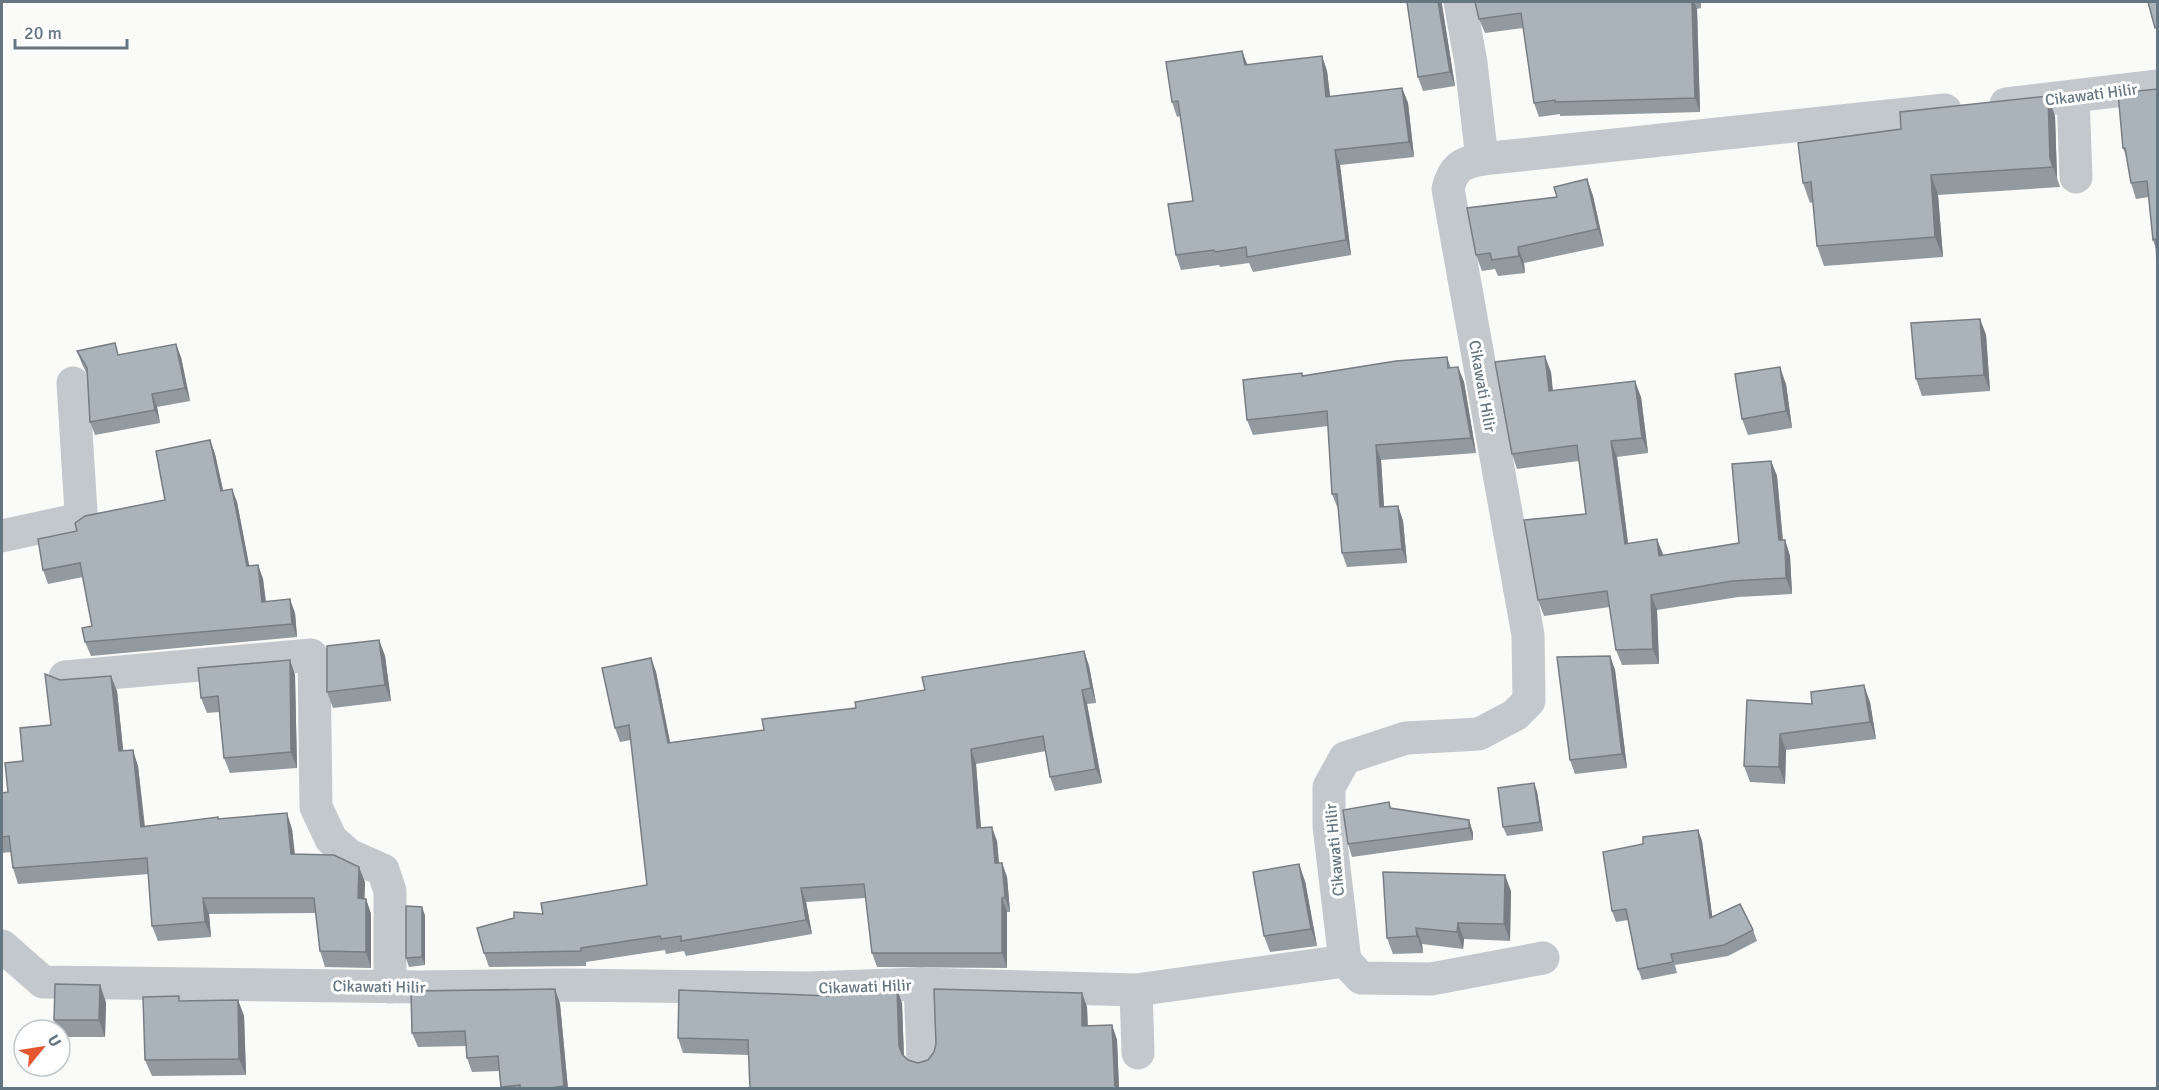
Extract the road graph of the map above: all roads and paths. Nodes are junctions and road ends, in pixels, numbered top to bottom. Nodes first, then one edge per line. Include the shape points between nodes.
1 (1460, 2) edge
2 (2157, 86) edge
3 (2073, 97) junction
4 (1482, 159) junction
5 (2076, 177) dead end
6 (73, 383) dead end
7 (2, 536) edge
8 (66, 677) edge
9 (2, 946) edge
10 (1543, 958) dead end
11 (1345, 961) junction
12 (921, 984) junction
13 (390, 987) junction
14 (1136, 990) junction
15 (1138, 1053) dead end
16 (923, 1059) edge

1 - 4 street
2 - 3 street, Cikawati Hilir
3 - 4 street, Cikawati Hilir
3 - 5 street
4 - 11 street, Cikawati Hilir via 1463,162 1452,174 1448,189 1528,635 1528,701 1515,715 1479,734 1406,738 1345,759 1329,787 1329,826
6 - 7 street via 81,512 71,521
8 - 13 street via 311,655 316,807 331,839 349,855 383,870 390,891
9 - 13 street, Cikawati Hilir via 43,982
10 - 11 street via 1431,979 1361,978
11 - 14 street, Cikawati Hilir
12 - 13 street, Cikawati Hilir via 808,988
12 - 14 street, Cikawati Hilir
12 - 16 street
14 - 15 street

